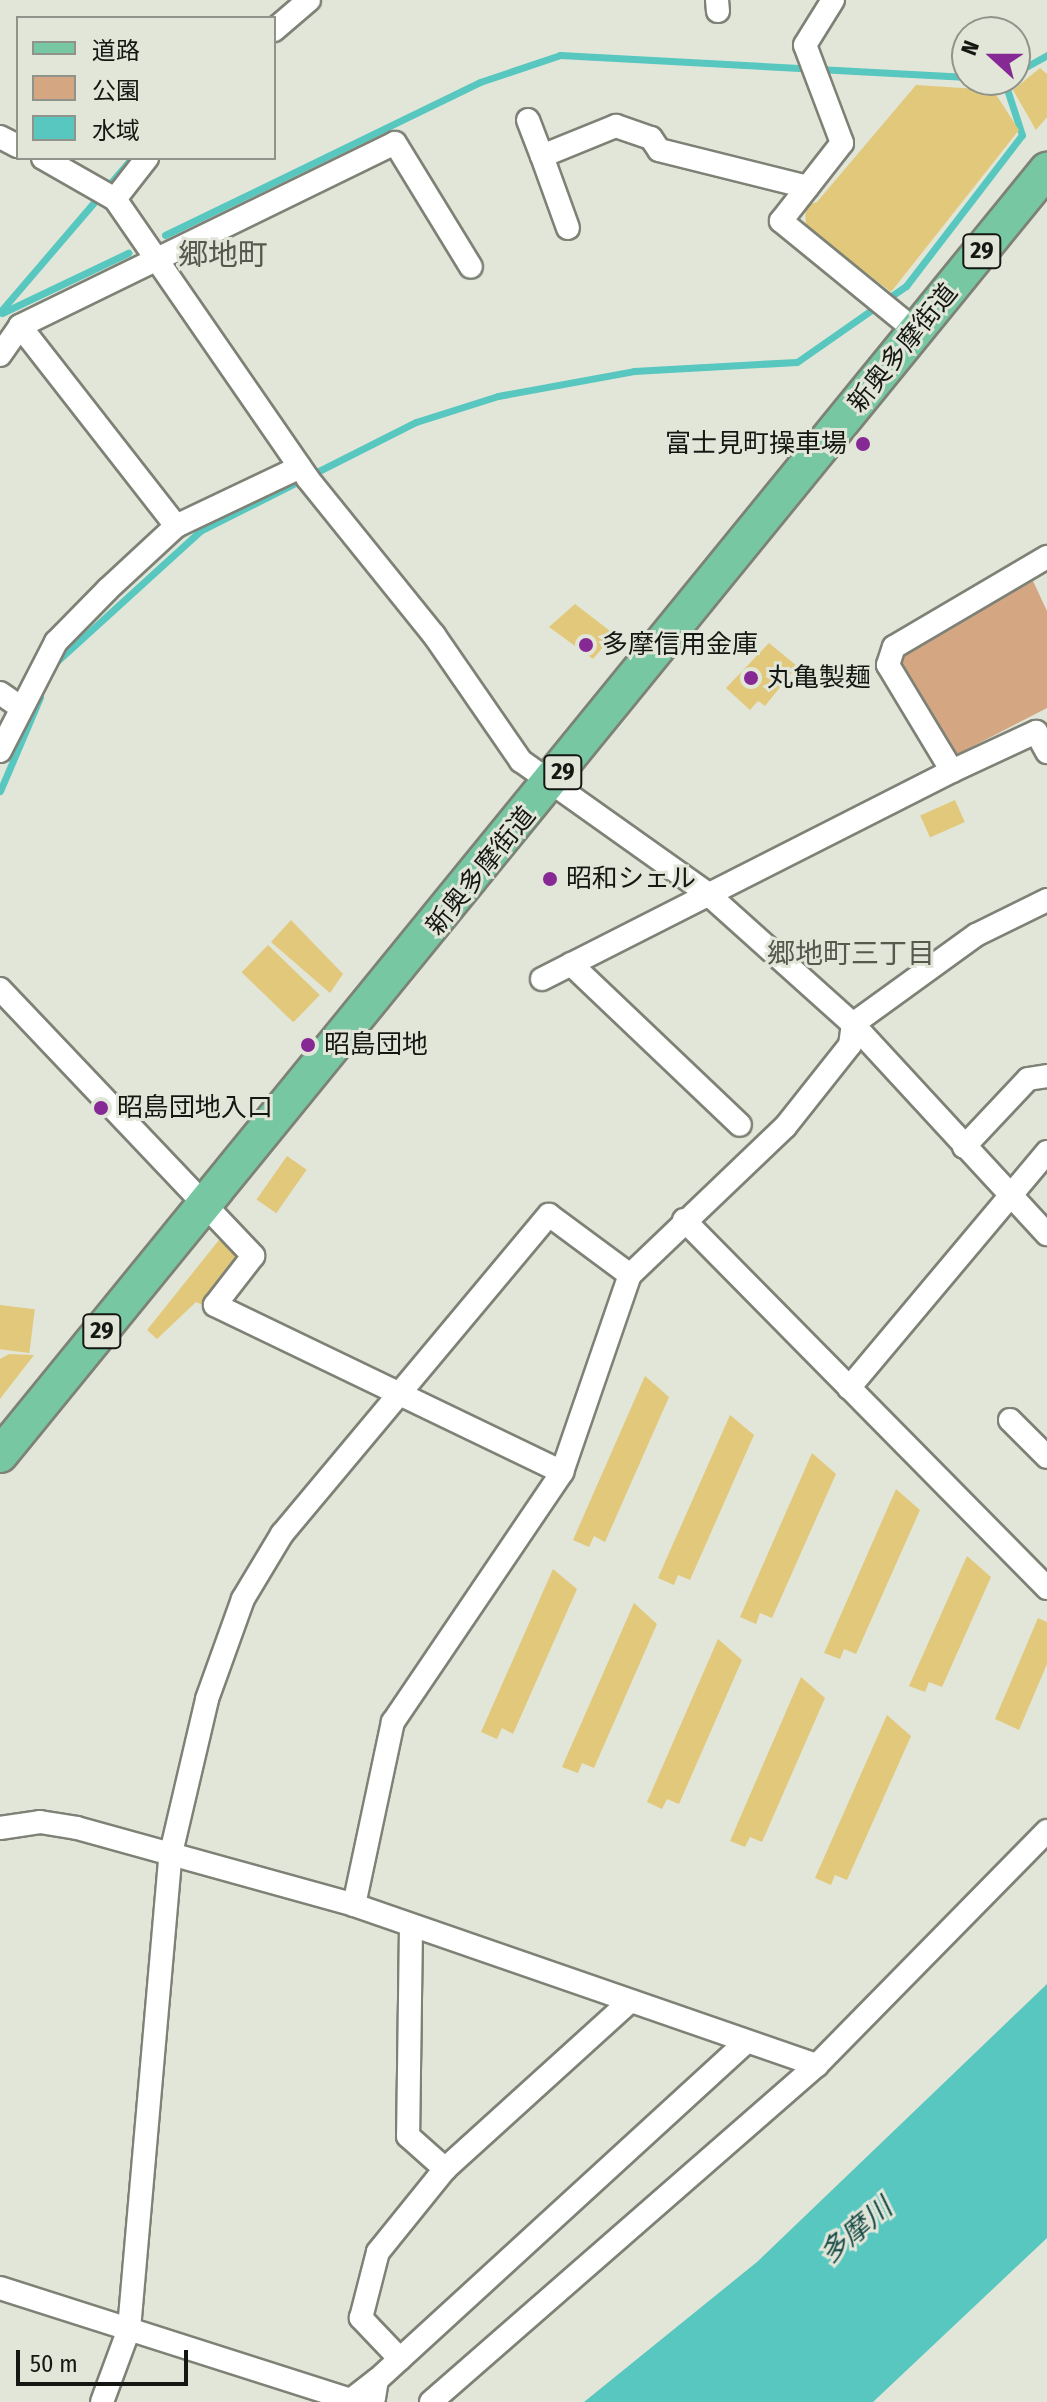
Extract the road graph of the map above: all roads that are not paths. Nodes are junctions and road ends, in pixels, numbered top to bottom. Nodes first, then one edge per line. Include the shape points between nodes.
1 (309, 0) edge
2 (833, 0) edge
3 (276, 28) edge
4 (528, 120) dead end
5 (542, 156) junction
6 (47, 160) edge
7 (145, 160) edge
8 (1047, 170) edge
9 (807, 187) junction
10 (107, 194) junction
11 (568, 228) dead end
12 (158, 261) junction
13 (471, 267) dead end
14 (20, 326) junction
15 (916, 331) junction
16 (0, 355) edge
17 (303, 472) junction
18 (176, 526) junction
19 (1047, 557) edge
20 (9, 699) edge
21 (0, 751) edge
22 (1047, 752) edge
23 (952, 771) junction
24 (551, 787) junction
25 (708, 894) junction
26 (1047, 900) edge
27 (571, 964) junction
28 (542, 979) dead end
29 (0, 989) edge
30 (853, 1024) junction
31 (1047, 1076) edge
32 (740, 1125) dead end
33 (964, 1147) junction
34 (1047, 1152) edge
35 (1013, 1200) junction
36 (204, 1208) junction
37 (684, 1220) junction
38 (1047, 1234) edge
39 (630, 1275) junction
40 (849, 1388) junction
41 (402, 1391) junction
42 (1010, 1420) dead end
43 (0, 1455) edge
44 (1047, 1457) edge
45 (562, 1472) junction
46 (1047, 1588) edge
47 (0, 1828) edge
48 (1047, 1831) edge
49 (171, 1853) junction
50 (354, 1905) junction
51 (411, 1927) junction
52 (626, 2005) junction
53 (746, 2042) junction
54 (817, 2065) junction
55 (445, 2169) junction
56 (0, 2288) edge
57 (129, 2329) junction
58 (400, 2359) junction
59 (102, 2402) edge
60 (431, 2402) edge

1 - 3 street
2 - 9 street via 805,45 842,143
4 - 5 street
5 - 9 street via 616,126 651,138 659,150
5 - 11 street
6 - 10 street
7 - 10 street
8 - 15 main road, 新奥多摩街道 / 29
9 - 15 street via 781,221
10 - 12 street
12 - 13 street via 395,143
12 - 14 street
12 - 17 street
14 - 16 street
14 - 18 street
15 - 24 main road, 新奥多摩街道 / 29
17 - 18 street
17 - 24 street via 434,635 521,761
18 - 20 street via 56,642
19 - 23 street via 894,647 888,665
20 - 21 street
22 - 23 street via 1036,732
23 - 25 street
24 - 25 street
24 - 36 main road, 新奥多摩街道 / 29
25 - 27 street
25 - 30 street
26 - 30 street via 976,935
27 - 28 street
27 - 32 street
29 - 36 street
30 - 33 street
30 - 37 street via 850,1045 785,1127
31 - 33 street via 1028,1079
33 - 35 street
34 - 35 street
35 - 38 street
35 - 40 street
36 - 41 street via 253,1256 215,1305
36 - 43 main road, 新奥多摩街道 / 29
37 - 39 street
37 - 40 street
39 - 41 street via 549,1215
39 - 45 street
40 - 46 street
41 - 45 street
41 - 49 street via 282,1534 243,1599 207,1699
42 - 44 street
45 - 50 street via 393,1722
47 - 49 street via 40,1822
48 - 54 street
49 - 50 street
49 - 57 street
50 - 51 street
51 - 52 street
51 - 55 street via 408,2136
52 - 53 street
52 - 55 street
53 - 54 street
53 - 58 street
54 - 60 street
55 - 58 street via 378,2252 361,2318
56 - 57 street
57 - 58 street via 351,2400 376,2389
57 - 59 street

